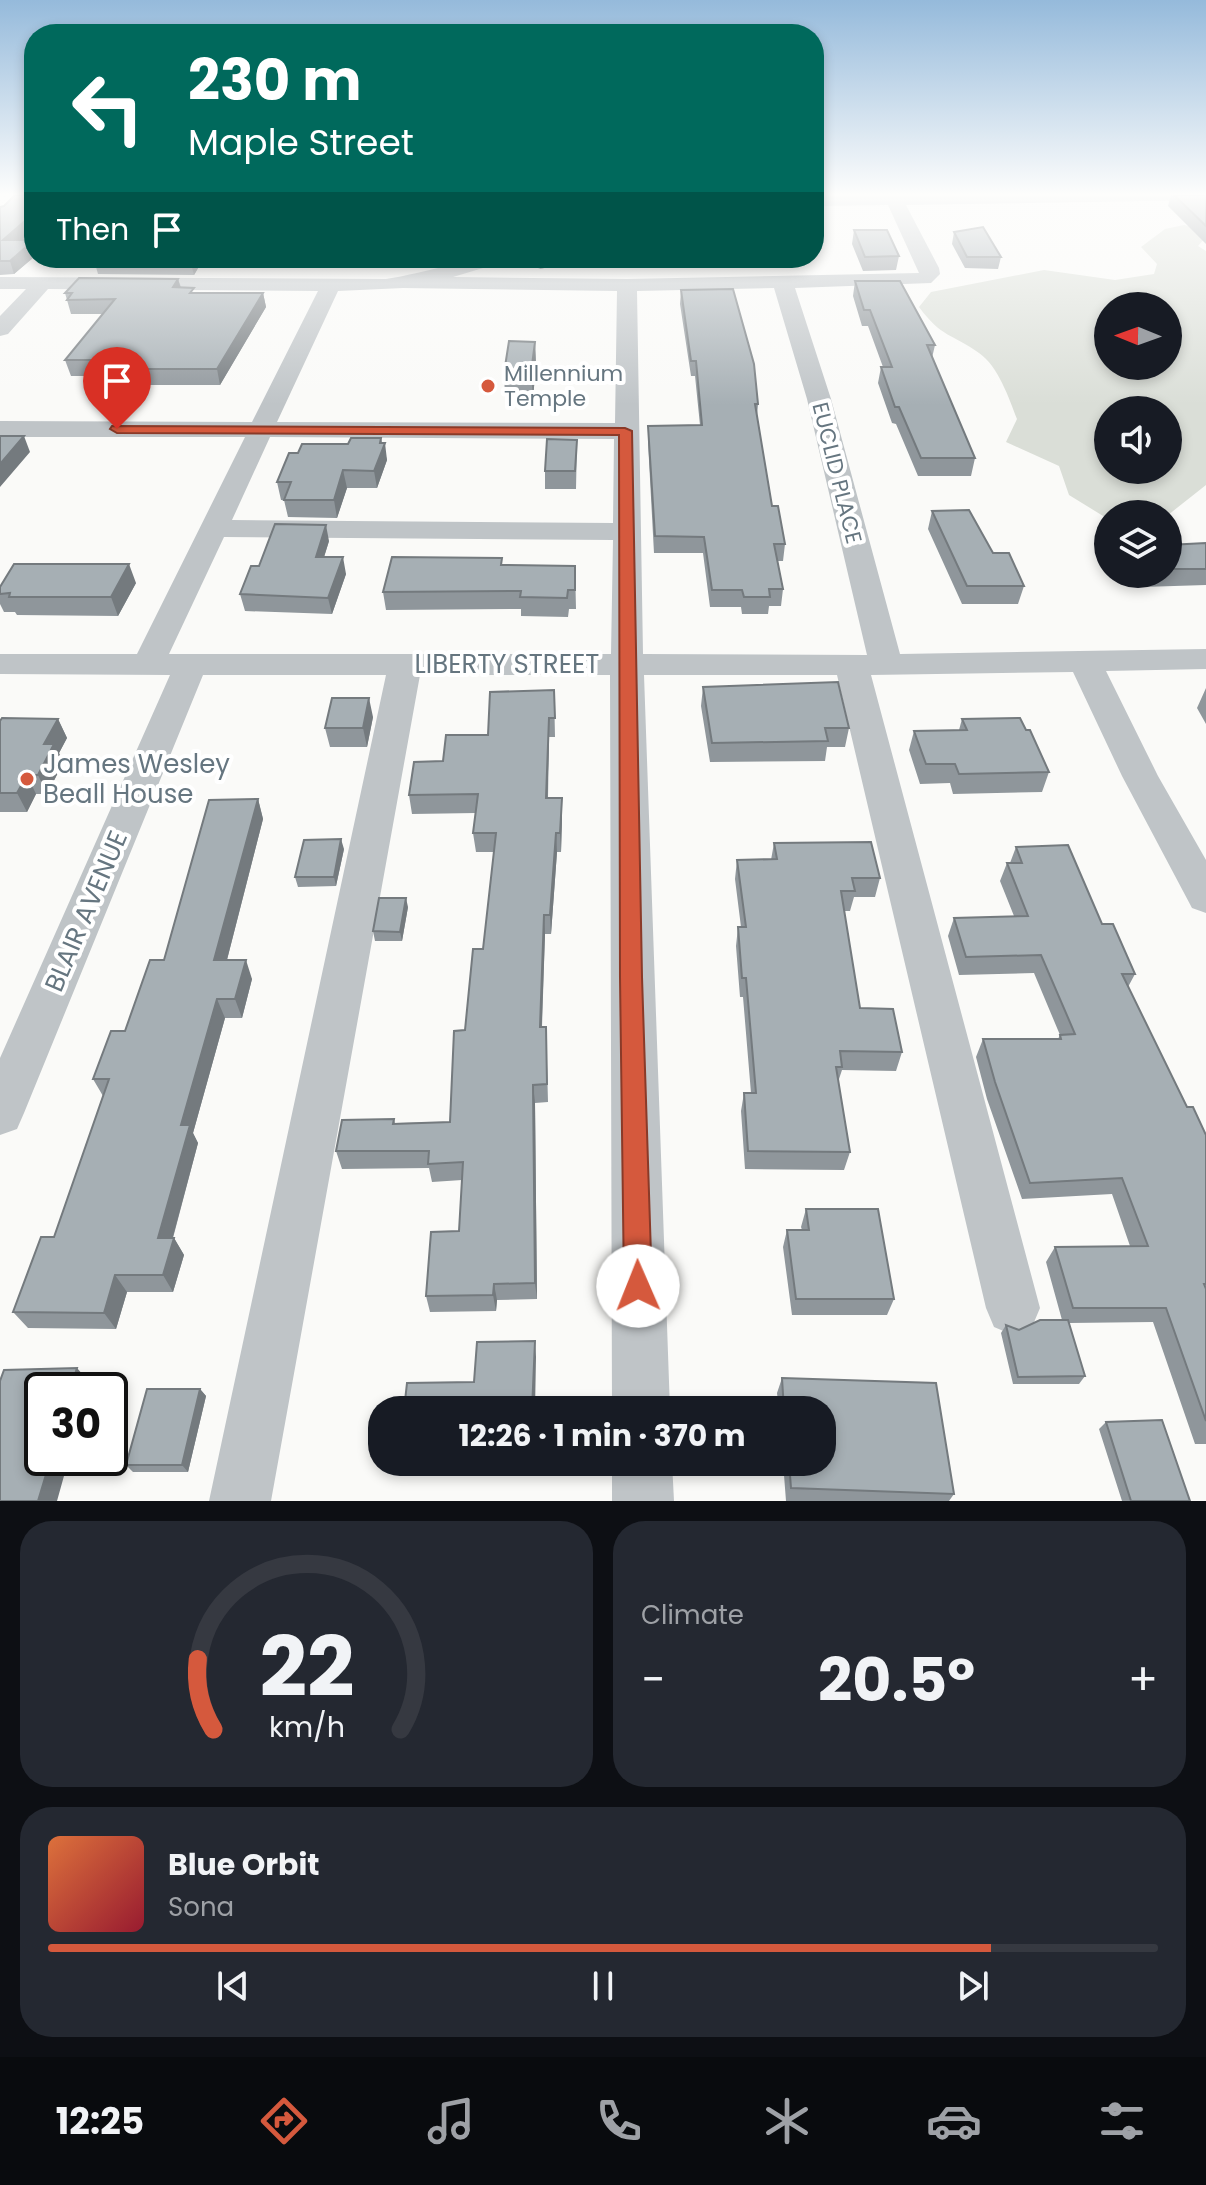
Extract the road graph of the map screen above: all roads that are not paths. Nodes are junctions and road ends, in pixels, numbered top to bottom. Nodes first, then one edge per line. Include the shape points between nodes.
1 (928, 265) edge
2 (247, 268) edge
3 (460, 268) edge
4 (0, 283) edge
5 (43, 283) junction
6 (406, 283) junction
7 (783, 283) junction
8 (198, 284) junction
9 (331, 285) junction
10 (627, 285) junction
11 (0, 329) edge
12 (0, 429) edge
13 (263, 429) junction
14 (625, 431) junction
15 (214, 528) junction
16 (626, 532) junction
17 (1206, 659) edge
18 (1085, 662) junction
19 (0, 664) edge
20 (148, 664) junction
21 (191, 664) junction
22 (405, 664) junction
23 (627, 664) junction
24 (868, 664) junction
25 (1206, 897) edge
26 (14, 1050) edge
27 (0, 1113) edge
28 (1013, 1308) dead end
29 (641, 1396) edge
30 (642, 1476) edge
31 (240, 1501) edge
32 (643, 1501) edge

1 - 7 street via 930,274 924,279
2 - 8 street
3 - 6 street
4 - 5 street
5 - 8 street
5 - 11 street
6 - 9 street
6 - 10 street
7 - 10 street
7 - 24 street, EUCLID PLACE via 819,399
8 - 9 street
9 - 13 street
10 - 14 street
12 - 13 street
13 - 14 street
13 - 15 street
14 - 16 street
15 - 16 street
15 - 20 street
16 - 23 street
17 - 18 street, LIBERTY STREET
18 - 24 street, LIBERTY STREET
18 - 25 street
19 - 20 street, LIBERTY STREET
20 - 21 street, LIBERTY STREET
21 - 22 street, LIBERTY STREET
21 - 26 street, BLAIR AVENUE
22 - 23 street, LIBERTY STREET
22 - 31 street
23 - 24 street, LIBERTY STREET
23 - 29 street
24 - 28 street, EUCLID PLACE
26 - 27 street, BLAIR AVENUE
30 - 32 street

